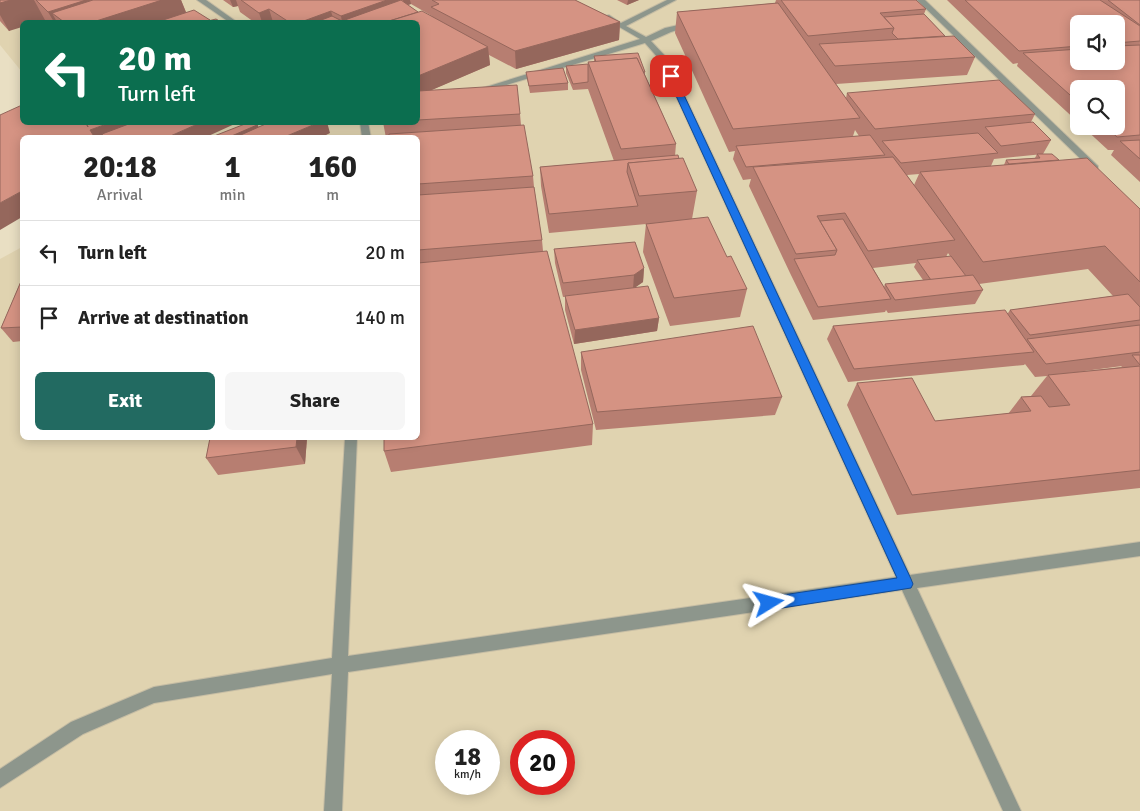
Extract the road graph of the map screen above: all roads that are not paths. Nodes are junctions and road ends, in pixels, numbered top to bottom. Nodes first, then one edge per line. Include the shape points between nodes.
1 (201, 0) edge
2 (672, 0) edge
3 (921, 0) edge
4 (596, 12) edge
5 (230, 20) edge
6 (696, 22) edge
7 (622, 25) junction
8 (646, 40) junction
9 (473, 93) edge
10 (1105, 178) edge
11 (351, 440) edge
12 (1140, 549) edge
13 (906, 584) junction
14 (338, 665) junction
15 (0, 779) edge
16 (333, 811) edge
17 (1012, 811) edge

1 - 5 lane
2 - 7 lane
3 - 10 lane
4 - 7 lane
6 - 8 lane
7 - 8 lane
8 - 9 lane
8 - 13 lane via 663,58
11 - 14 lane
12 - 13 lane
13 - 14 lane
13 - 17 lane
14 - 15 lane via 154,695 77,728
14 - 16 lane

